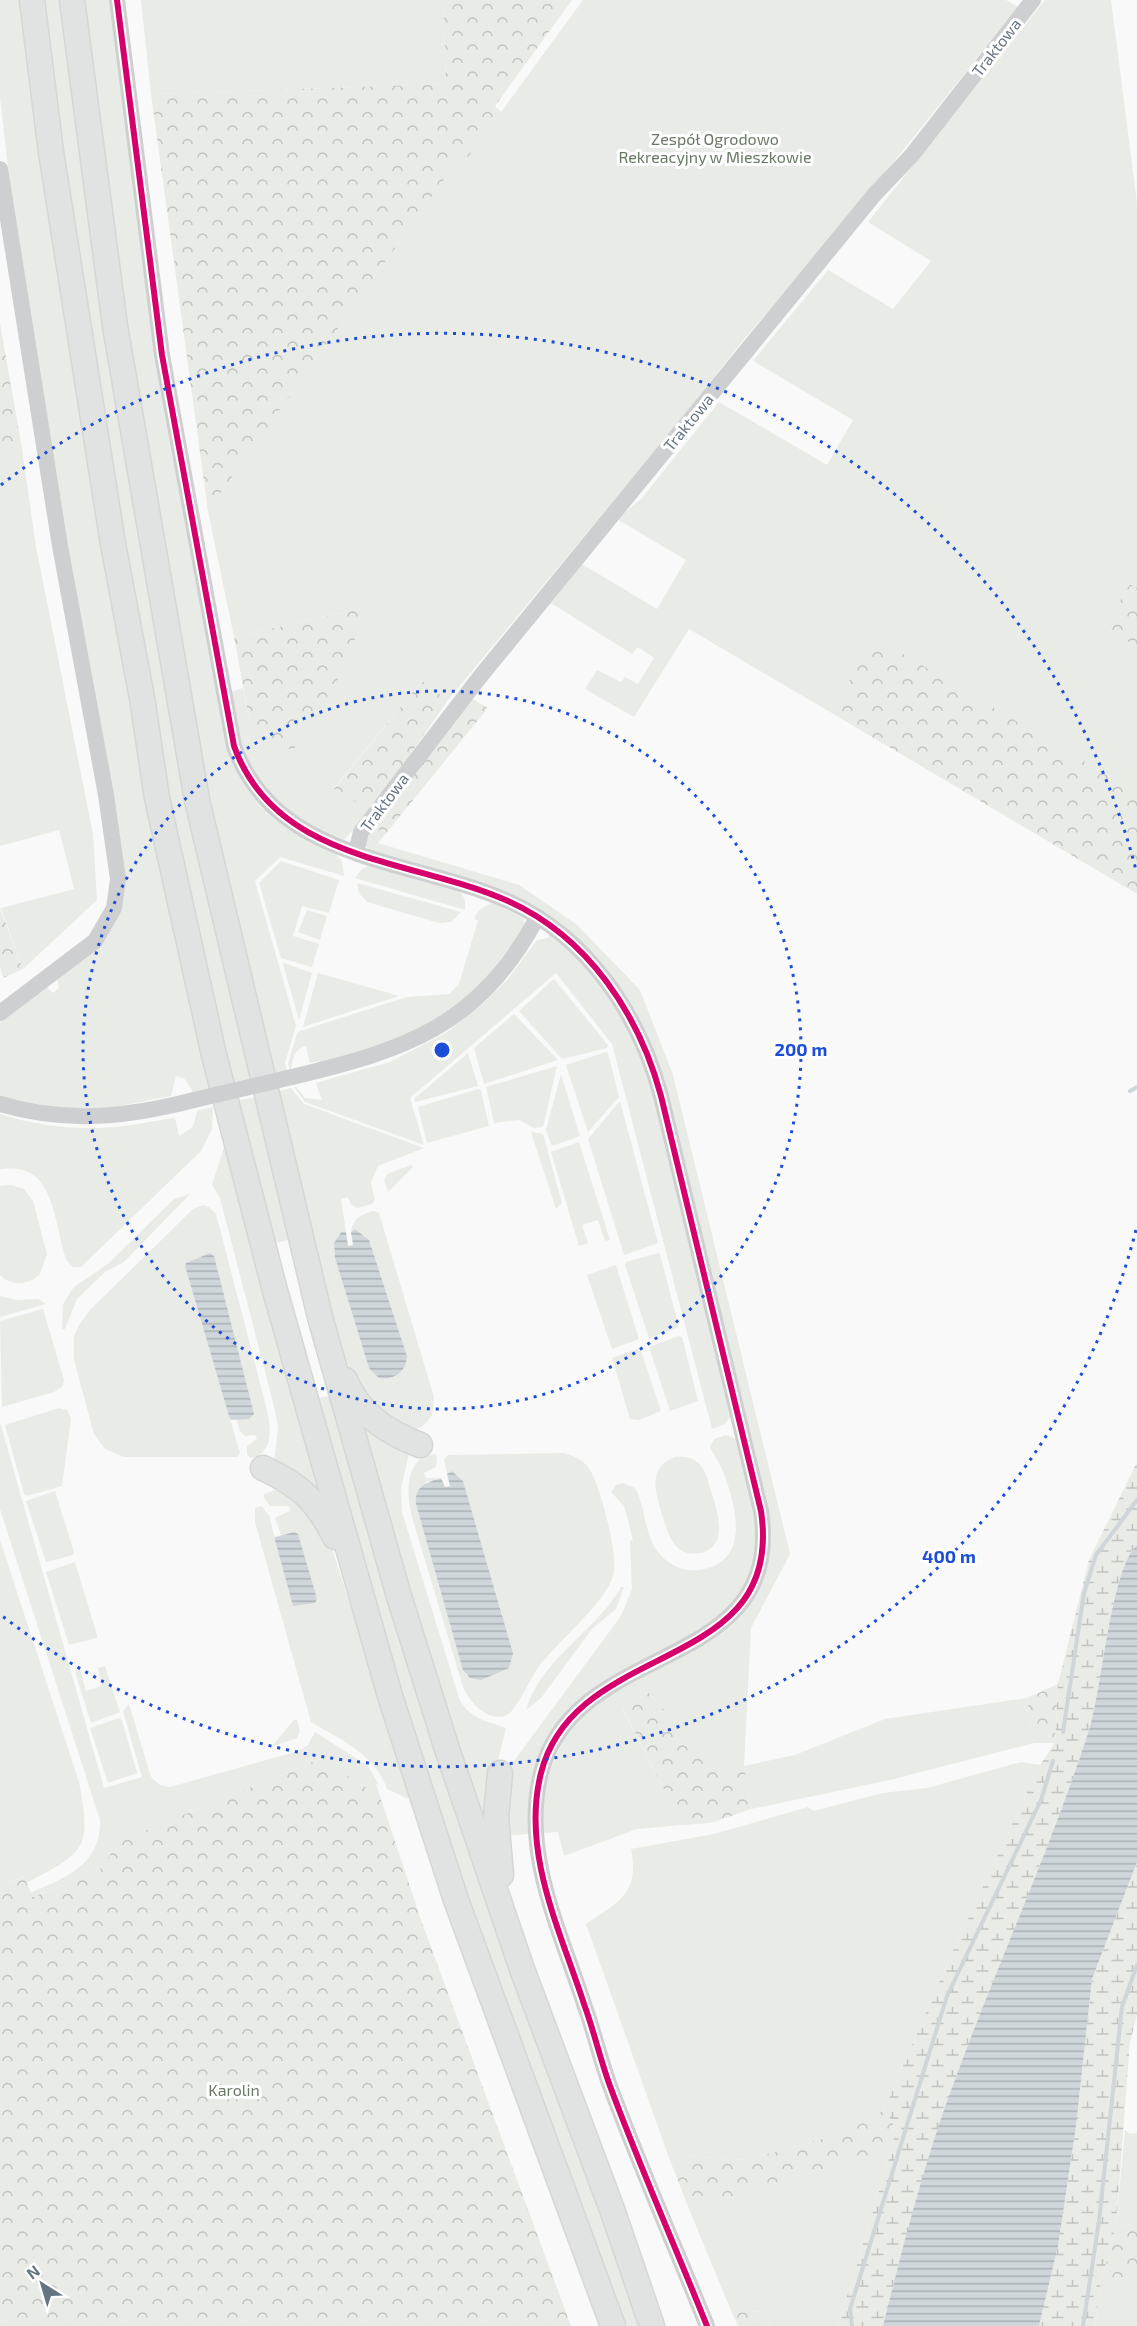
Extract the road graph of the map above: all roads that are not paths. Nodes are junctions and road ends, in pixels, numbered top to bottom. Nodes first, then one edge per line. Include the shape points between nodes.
1 (32, 0) edge
2 (72, 0) edge
3 (117, 0) edge
4 (1033, 0) edge
5 (0, 169) edge
6 (356, 852) junction
7 (537, 918) junction
8 (0, 1013) edge
9 (214, 1055) junction
10 (0, 1104) edge
11 (219, 1137) dead end
12 (320, 1317) junction
13 (420, 1445) dead end
14 (263, 1468) dead end
15 (362, 1600) junction
16 (500, 1773) dead end
17 (522, 1969) junction
18 (613, 2326) edge
19 (652, 2326) edge
20 (707, 2326) edge

1 - 9 highway via 51,152 112,544 157,798
2 - 12 highway via 116,326 197,800
3 - 6 street via 162,355 234,746 251,780 275,809 305,832
4 - 6 street, Traktowa via 912,155 874,195 479,678 361,832
5 - 8 street via 118,879 114,908 95,941
6 - 7 street via 467,885
7 - 10 street, bridge via 492,982 443,1024 382,1054 131,1115 88,1118 35,1113
7 - 20 street via 580,952 606,980 649,1056 764,1530 760,1570 738,1610 702,1637 618,1680 579,1710 559,1735 543,1765 535,1808 539,1863 610,2084
9 - 11 highway
9 - 15 highway
12 - 13 highway via 358,1402 385,1428
12 - 17 highway via 398,1593
14 - 15 highway via 305,1492 321,1511
15 - 18 highway via 456,1900
16 - 17 highway via 496,1801 498,1852
17 - 19 highway

